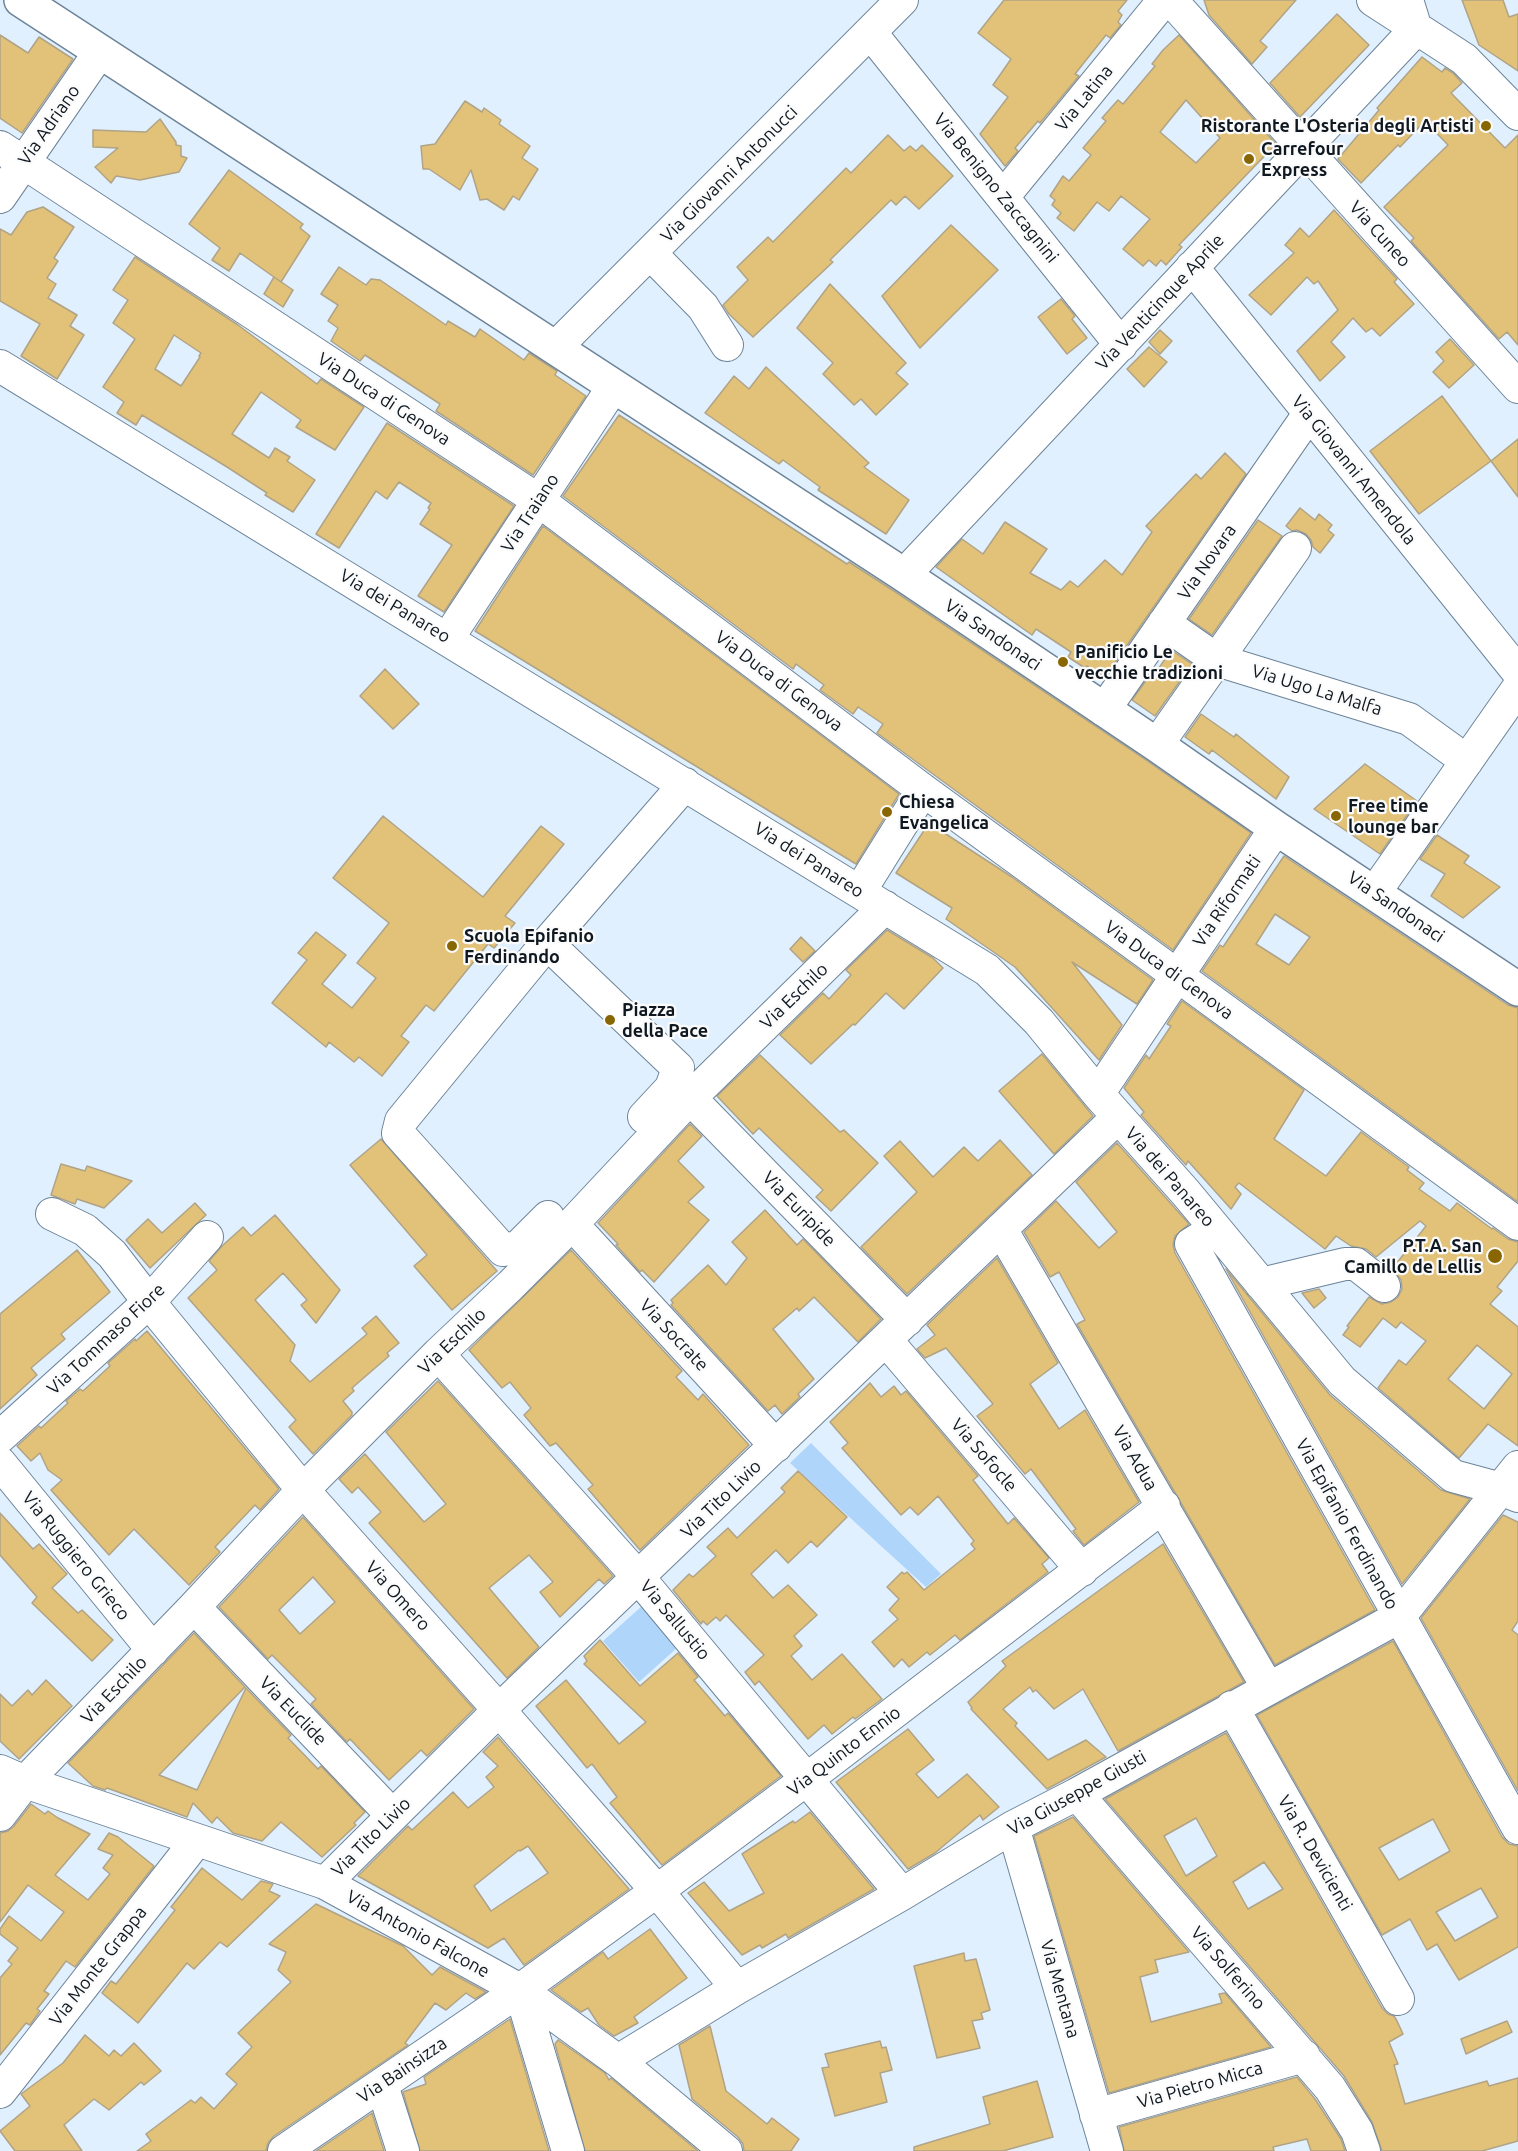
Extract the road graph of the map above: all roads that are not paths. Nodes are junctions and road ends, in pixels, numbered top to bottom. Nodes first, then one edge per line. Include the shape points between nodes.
1 (21, 0) edge
2 (902, 0) edge
3 (1164, 0) edge
4 (1171, 0) edge
5 (1373, 0) edge
6 (1412, 14) edge
7 (870, 32) junction
8 (99, 52) junction
9 (1516, 108) edge
10 (1304, 149) junction
11 (12, 155) edge
12 (0, 197) edge
13 (1003, 197) junction
14 (650, 253) junction
15 (1192, 267) junction
16 (727, 345) dead end
17 (1121, 345) junction
18 (555, 348) junction
19 (0, 366) edge
20 (613, 387) junction
21 (1518, 387) edge
22 (1309, 414) junction
23 (538, 500) junction
24 (1295, 548) dead end
25 (904, 575) junction
26 (1164, 623) junction
27 (448, 638) junction
28 (1216, 660) junction
29 (1518, 672) edge
30 (1518, 688) edge
31 (1104, 710) junction
32 (1157, 745) junction
33 (1467, 761) junction
34 (685, 784) junction
35 (923, 790) junction
36 (1276, 828) junction
37 (1375, 892) junction
38 (872, 899) junction
39 (547, 943) junction
40 (1176, 975) junction
41 (1518, 989) edge
42 (1098, 1094) junction
43 (690, 1098) junction
44 (1118, 1117) junction
45 (640, 1136) junction
46 (52, 1214) dead end
47 (572, 1224) junction
48 (1518, 1224) edge
49 (1001, 1229) junction
50 (1215, 1229) junction
51 (207, 1237) dead end
52 (1262, 1284) junction
53 (1384, 1286) dead end
54 (148, 1302) junction
55 (896, 1330) junction
56 (438, 1354) junction
57 (0, 1437) edge
58 (776, 1446) junction
59 (0, 1463) edge
60 (1512, 1484) edge
61 (303, 1490) junction
62 (1164, 1506) junction
63 (1082, 1570) junction
64 (639, 1578) junction
65 (194, 1607) junction
66 (1400, 1617) junction
67 (153, 1650) junction
68 (1268, 1688) junction
69 (1232, 1707) junction
70 (500, 1710) junction
71 (13, 1776) edge
72 (807, 1779) junction
73 (1077, 1794) junction
74 (0, 1815) edge
75 (392, 1815) junction
76 (1012, 1827) junction
77 (1518, 1828) edge
78 (197, 1840) junction
79 (325, 1883) junction
80 (657, 1892) junction
81 (902, 1894) junction
82 (737, 1988) junction
83 (520, 1990) junction
84 (1398, 1999) dead end
85 (1304, 2056) junction
86 (618, 2061) junction
87 (382, 2085) junction
88 (0, 2092) edge
89 (1096, 2115) junction
90 (284, 2151) edge
91 (403, 2151) edge
92 (568, 2151) edge
93 (726, 2151) edge
94 (1107, 2151) edge
95 (1364, 2151) edge

1 - 8 main road, Via Sandonaci
2 - 7 street, Via Giovanni Antonucci
3 - 13 street, Via Latina
4 - 10 street, Via Cuneo
5 - 6 street
6 - 9 street
6 - 10 street, Via Venticinque Aprile
7 - 13 street, Via Benigno Zaccagnini
7 - 14 street, Via Giovanni Antonucci
8 - 11 street, Via Adriano
8 - 18 main road, Via Sandonaci
10 - 15 street, Via Venticinque Aprile
10 - 21 street, Via Cuneo
11 - 12 street, Via Adriano
11 - 23 street, Via Duca di Genova
13 - 17 street, Via Benigno Zaccagnini
14 - 16 street via 703,307
14 - 18 street, Via Giovanni Antonucci
15 - 17 street, Via Venticinque Aprile
15 - 22 street, Via Giovanni Amendola
17 - 25 street, Via Venticinque Aprile
18 - 20 main road, Via Sandonaci
19 - 27 street, Via dei Panareo
20 - 23 street, Via Traiano
20 - 25 main road, Via Sandonaci
22 - 26 street, Via Novara
22 - 29 street, Via Giovanni Amendola
23 - 27 street, Via Traiano
23 - 35 street, Via Duca di Genova
24 - 28 street
25 - 31 main road, Via Sandonaci
26 - 28 street, Via Ugo La Malfa
26 - 31 street, Via Novara
27 - 34 street, Via dei Panareo
28 - 32 street
28 - 33 street, Via Ugo La Malfa via 1409,719
30 - 33 street
31 - 32 main road, Via Sandonaci
32 - 36 main road, Via Sandonaci
33 - 37 street
34 - 38 street, Via dei Panareo
34 - 39 street
35 - 38 street, Via Eschilo
35 - 40 street, Via Duca di Genova
36 - 37 main road, Via Sandonaci
36 - 40 street, Via Riformati
37 - 41 main road, Via Sandonaci
38 - 42 street, Via dei Panareo via 987,970 1039,1022
38 - 43 street, Via Eschilo
39 - 45 street via 678,1068 671,1089
39 - 45 street via 401,1121 399,1133 503,1250 518,1247
40 - 42 street, Via Riformati
40 - 48 street, Via Duca di Genova
42 - 44 street, Via dei Panareo
43 - 45 street, Via Eschilo
43 - 55 street, Via Euripide
44 - 49 street, Via Tito Livio
44 - 50 street, Via dei Panareo
45 - 47 street, Via Eschilo
46 - 54 street, Via Omero via 85,1230 112,1254
47 - 56 street, Via Eschilo
47 - 58 street, Via Socrate
49 - 55 street, Via Tito Livio
49 - 62 street, Via Adua
50 - 52 street, Via dei Panareo
50 - 66 street, Via Epifanio Ferdinando via 1191,1244
51 - 54 street, Via Tommaso Fiore
52 - 53 street via 1356,1264
52 - 60 street, Via dei Panareo via 1342,1381 1453,1476
54 - 57 street, Via Tommaso Fiore
54 - 61 street, Via Omero
55 - 58 street, Via Tito Livio
55 - 63 street, Via Sofocle
56 - 61 street, Via Eschilo
56 - 64 street, Via Sallustio
58 - 64 street, Via Tito Livio
59 - 67 street, Via Ruggiero Grieco
60 - 66 street, Via Giuseppe Giusti
61 - 65 street, Via Eschilo
61 - 70 street, Via Omero
62 - 63 street, Via Quinto Ennio
62 - 68 street, Via Adua
63 - 72 street, Via Quinto Ennio
64 - 70 street, Via Tito Livio
64 - 72 street, Via Sallustio
65 - 67 street, Via Eschilo
65 - 75 street, Via Euclide
66 - 68 street, Via Giuseppe Giusti
66 - 77 street, Via Epifanio Ferdinando
67 - 71 street, Via Eschilo
68 - 69 street, Via Giuseppe Giusti
69 - 73 street, Via Giuseppe Giusti
69 - 84 street, Via R. Devicienti
70 - 75 street, Via Tito Livio
70 - 80 street, Via Omero
71 - 74 street, Via Eschilo
71 - 78 street, Via Antonio Falcone
72 - 80 street, Via Quinto Ennio
72 - 81 street, Via Sallustio
73 - 76 street, Via Giuseppe Giusti
73 - 85 street, Via Solferino
75 - 79 street, Via Tito Livio
76 - 81 street, Via Giuseppe Giusti
76 - 89 street, Via Mentana
78 - 79 street, Via Antonio Falcone
78 - 88 street, Via Monte Grappa
79 - 83 street, Via Antonio Falcone
80 - 82 street, Via Omero
80 - 83 street, Via Quinto Ennio
81 - 82 street, Via Giuseppe Giusti
82 - 86 street, Via Giuseppe Giusti
83 - 86 street, Via Antonio Falcone
83 - 87 street, Via Bainsizza
83 - 92 street
85 - 89 street, Via Pietro Micca
85 - 95 street, Via Solferino via 1357,2130
86 - 93 street, Via Antonio Falcone
87 - 90 street, Via Bainsizza
87 - 91 street
89 - 94 street, Via Mentana

